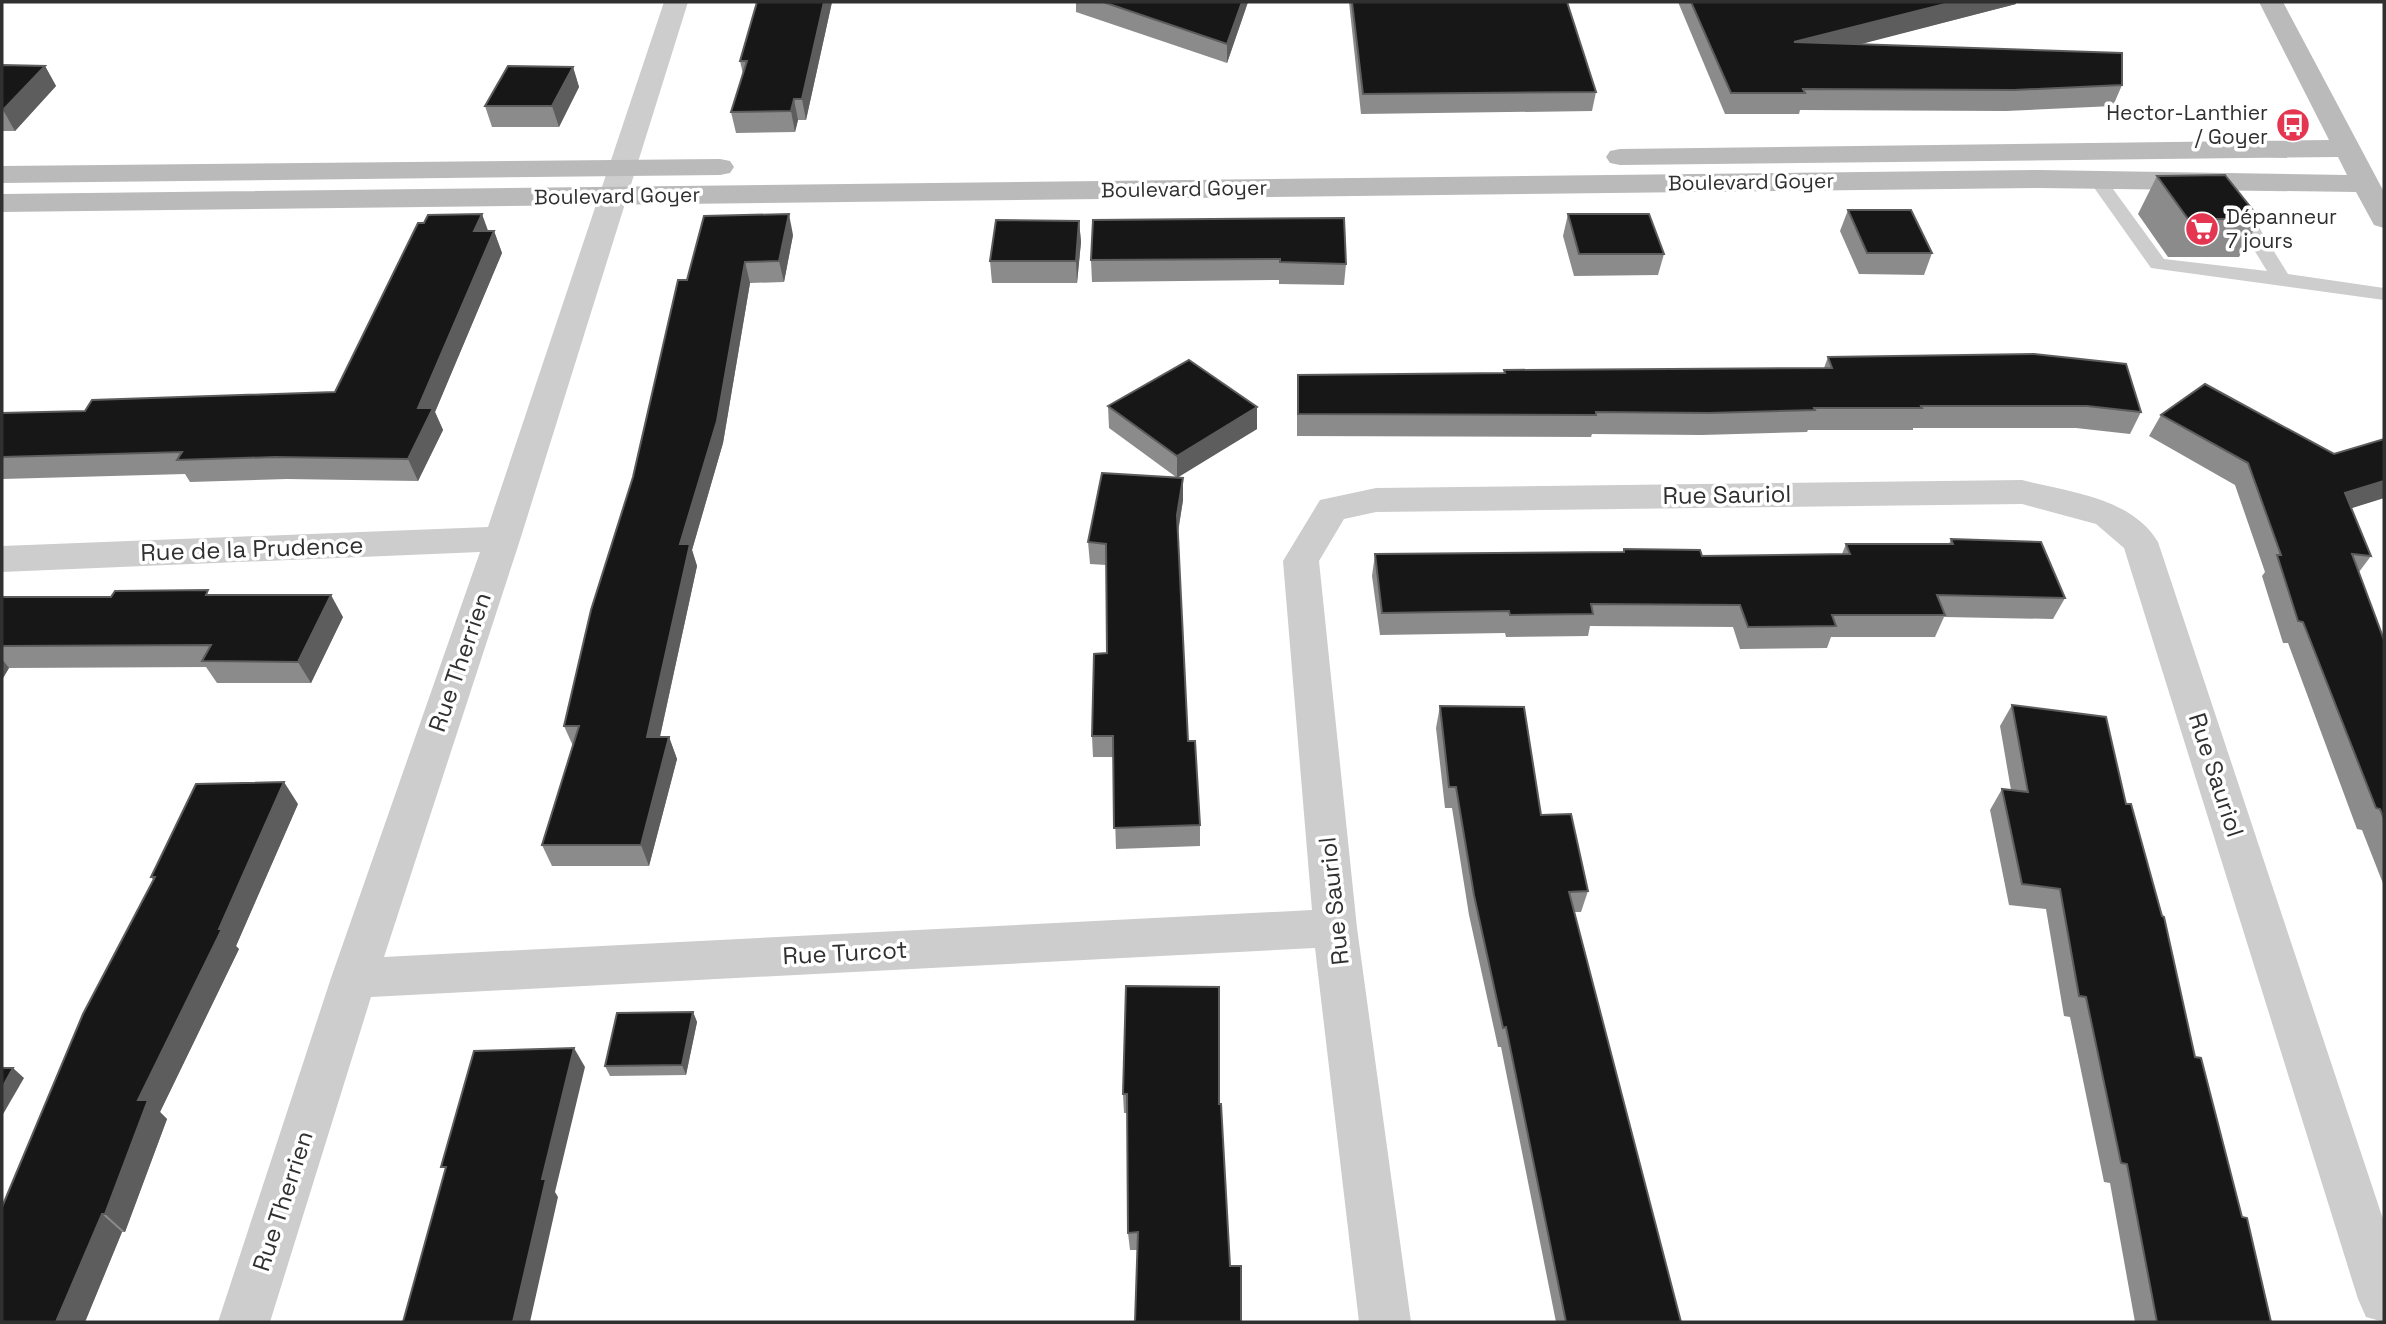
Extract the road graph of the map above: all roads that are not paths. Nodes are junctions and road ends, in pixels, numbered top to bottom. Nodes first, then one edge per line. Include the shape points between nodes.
1 (676, 2) edge
2 (2271, 2) edge
3 (2346, 149) junction
4 (1593, 157) dead end
5 (751, 167) dead end
6 (2, 175) edge
7 (2220, 181) junction
8 (617, 182) junction
9 (2099, 182) junction
10 (2365, 184) junction
11 (2, 203) edge
12 (2384, 219) edge
13 (2281, 279) junction
14 (2384, 294) edge
15 (502, 538) junction
16 (2, 559) edge
17 (1335, 928) junction
18 (354, 978) junction
19 (2384, 1299) edge
20 (244, 1322) edge
21 (1385, 1322) edge

1 - 8 street, Rue Therrien
2 - 3 street
3 - 4 street, Boulevard Goyer
3 - 10 street
5 - 8 street, Boulevard Goyer
6 - 8 street, Boulevard Goyer
7 - 9 street, Boulevard Goyer
7 - 10 street, Boulevard Goyer
7 - 13 lane
8 - 9 street, Boulevard Goyer
8 - 11 street, Boulevard Goyer
8 - 15 street, Rue Therrien
9 - 13 lane via 2158,264
10 - 12 street
13 - 14 lane
15 - 16 street, Rue de la Prudence
15 - 18 street, Rue Therrien
17 - 18 street, Rue Turcot
17 - 19 street, Rue Sauriol via 1301,561 1332,509 1376,500 2022,492 2108,515 2140,542
17 - 21 street, Rue Sauriol
18 - 20 street, Rue Therrien

